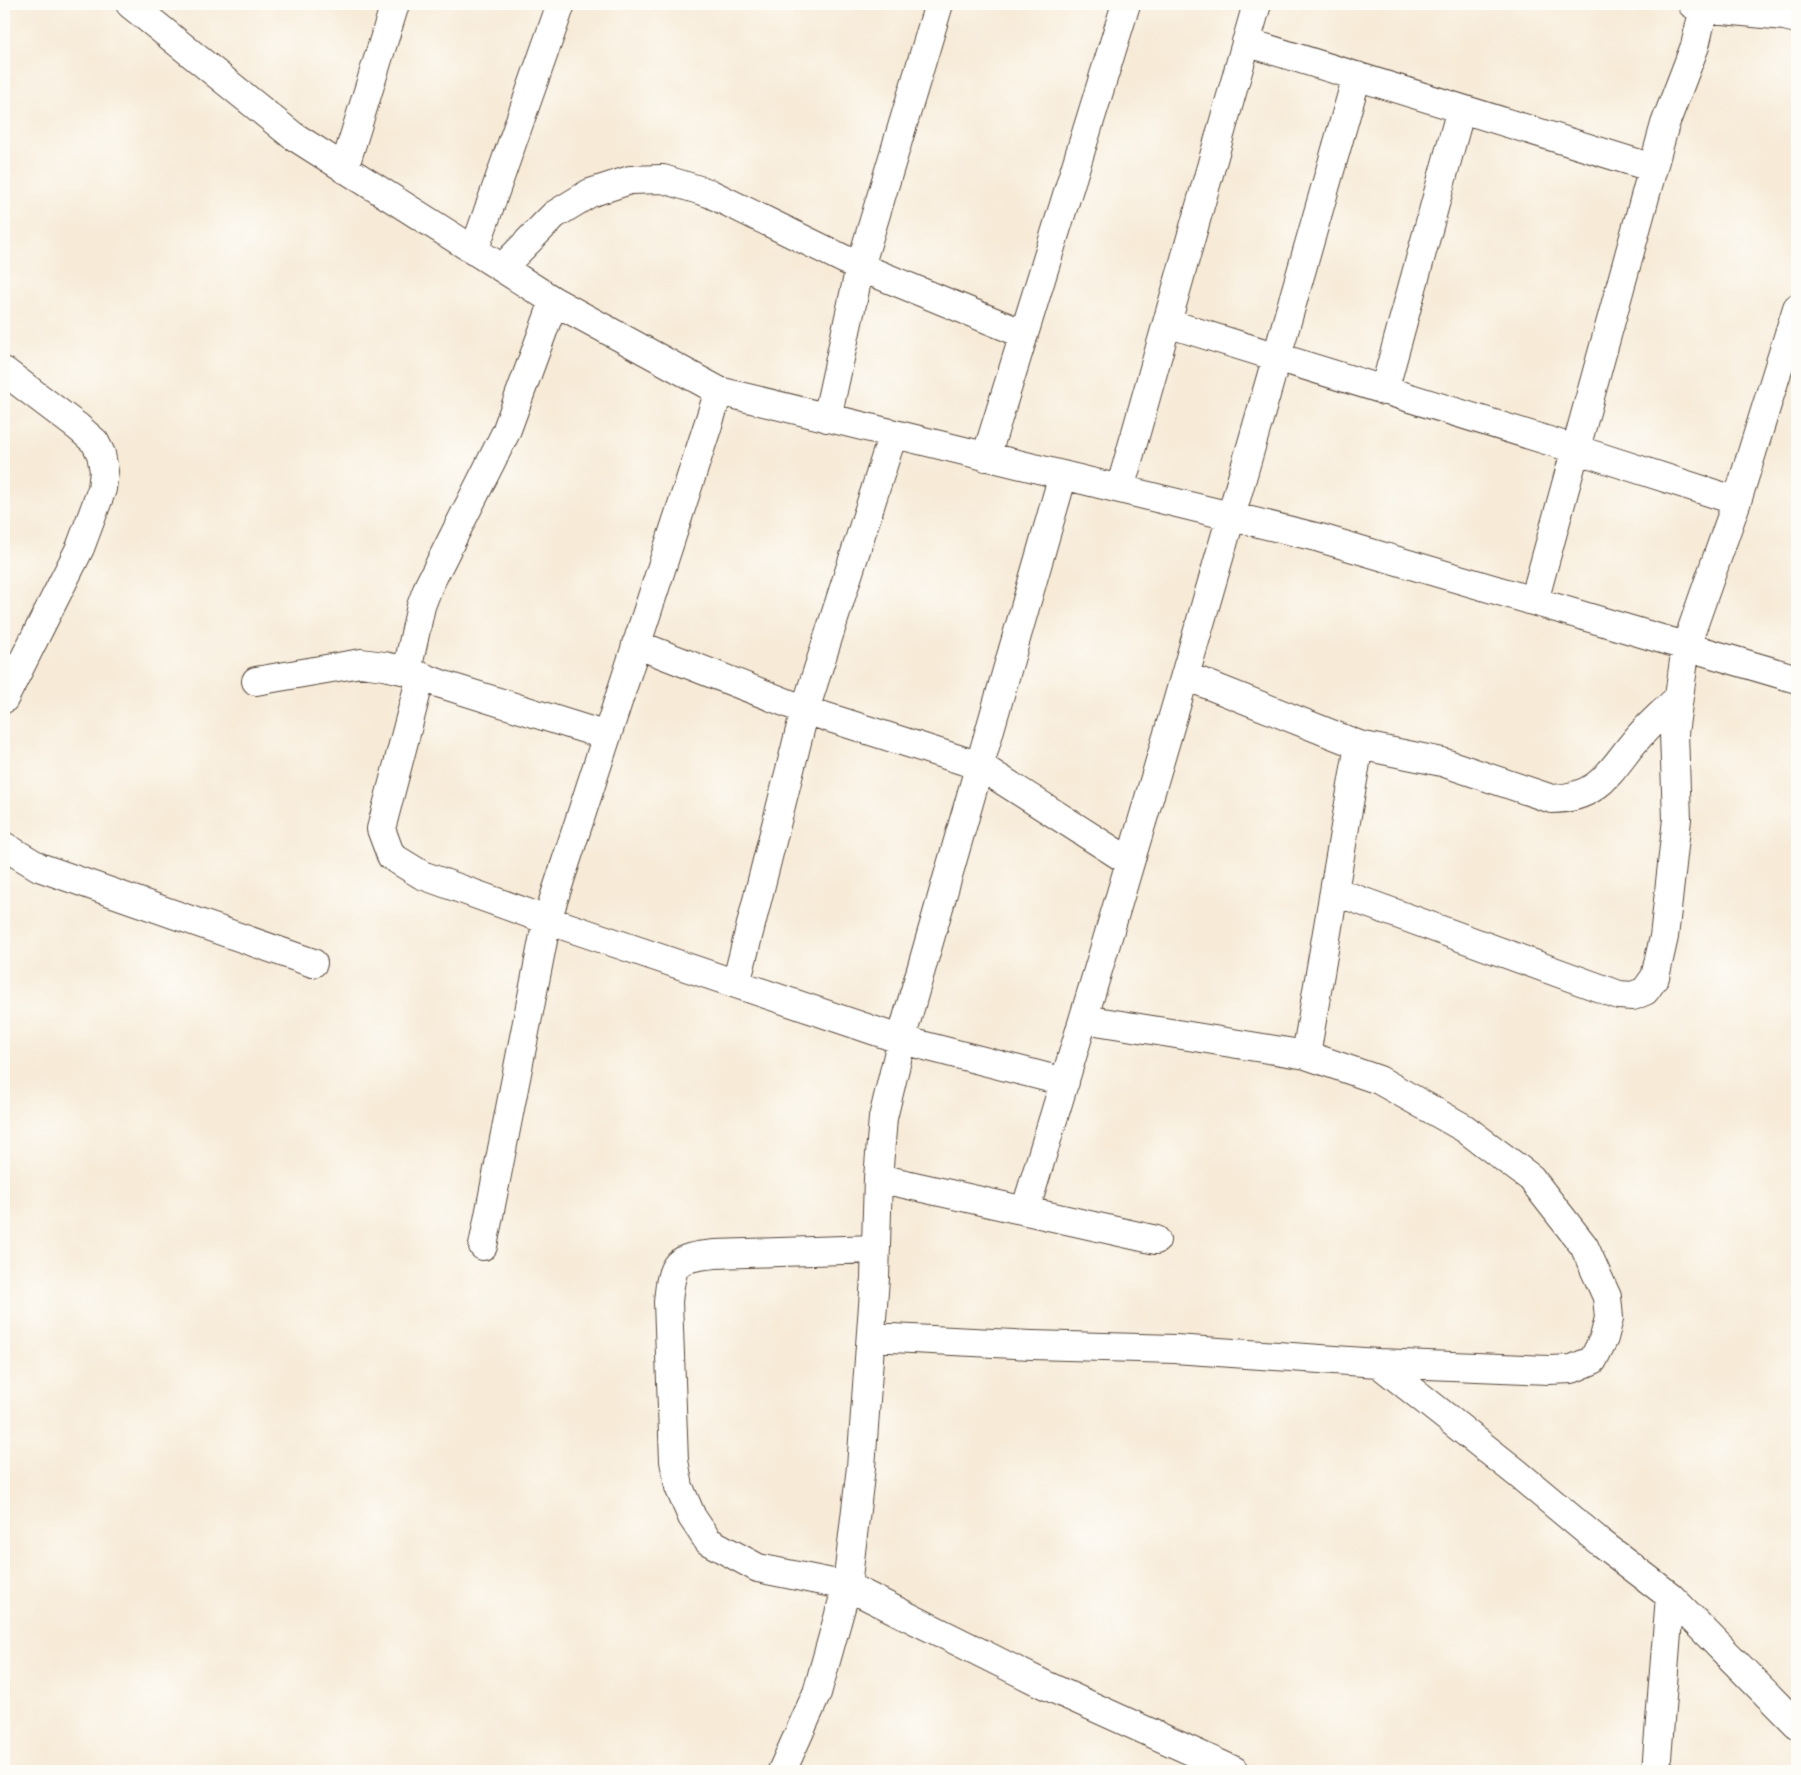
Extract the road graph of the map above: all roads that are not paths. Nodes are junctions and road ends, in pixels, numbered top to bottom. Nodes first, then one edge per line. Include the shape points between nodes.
1 (130, 4) edge
2 (395, 4) edge
3 (561, 4) edge
4 (939, 4) edge
5 (1126, 4) edge
6 (1257, 4) edge
7 (1698, 6) edge
8 (1797, 19) edge
9 (1246, 42) junction
10 (1357, 76) junction
11 (1461, 109) junction
12 (1653, 168) junction
13 (344, 169) junction
14 (474, 250) junction
15 (860, 267) junction
16 (502, 268) junction
17 (554, 301) junction
18 (1797, 308) edge
19 (1167, 323) junction
20 (1024, 334) junction
21 (1277, 358) junction
22 (4, 371) edge
23 (718, 391) junction
24 (1384, 391) junction
25 (827, 418) junction
26 (893, 434) junction
27 (1575, 449) junction
28 (986, 456) junction
29 (1063, 475) junction
30 (1120, 489) junction
31 (1737, 500) junction
32 (1232, 516) junction
33 (1534, 601) junction
34 (636, 644) junction
35 (1686, 646) junction
36 (414, 673) junction
37 (1186, 676) junction
38 (1797, 679) edge
39 (256, 681) dead end
40 (4, 699) edge
41 (1677, 699) junction
42 (805, 710) junction
43 (607, 736) junction
44 (1359, 745) junction
45 (980, 766) junction
46 (4, 846) edge
47 (1130, 862) junction
48 (1334, 891) junction
49 (547, 920) junction
50 (314, 963) dead end
51 (736, 984) junction
52 (1084, 1020) junction
53 (902, 1040) junction
54 (1306, 1055) junction
55 (1065, 1082) junction
56 (878, 1178) junction
57 (1025, 1211) junction
58 (1156, 1240) dead end
59 (482, 1246) dead end
60 (876, 1249) junction
61 (871, 1337) junction
62 (1378, 1363) junction
63 (847, 1586) junction
64 (1670, 1596) junction
65 (1797, 1726) edge
66 (782, 1771) edge
67 (1234, 1771) edge
68 (1656, 1771) edge

1 - 13 street via 292,135
2 - 13 street
3 - 14 street
4 - 15 street
5 - 20 street
6 - 9 street
7 - 8 street
7 - 12 street via 1695,46 1665,124
9 - 10 street
9 - 19 street
10 - 11 street
10 - 21 street
11 - 12 street
11 - 24 street
12 - 27 street
13 - 14 street
14 - 16 street
15 - 16 street via 709,192 655,179 630,180 590,193 554,215
15 - 20 street
15 - 25 street
16 - 17 street
17 - 23 street
17 - 36 street via 506,432 421,606
18 - 31 street
19 - 21 street
19 - 30 street
20 - 28 street
21 - 24 street
21 - 32 street
22 - 40 street via 95,442 102,454 104,471 102,489 80,548
23 - 25 street
23 - 34 street
24 - 27 street
25 - 26 street
26 - 28 street
26 - 42 street
27 - 31 street
27 - 33 street
28 - 29 street
29 - 30 street
29 - 45 street
30 - 32 street
31 - 35 street
32 - 33 street via 1320,538
32 - 37 street
33 - 35 street
34 - 42 street
34 - 43 street
35 - 38 street
35 - 41 street
36 - 39 street via 361,663
36 - 43 street
36 - 49 street via 381,828 391,856 422,875
37 - 44 street
37 - 47 street
41 - 44 street via 1643,731 1599,786 1567,798 1552,799 1442,762
41 - 48 street via 1674,734 1677,819 1668,907 1655,977 1645,991 1633,996 1619,995
42 - 45 street
42 - 51 street
43 - 49 street
44 - 48 street
45 - 47 street
45 - 53 street
46 - 50 street via 39,867
47 - 52 street
48 - 54 street
49 - 51 street
49 - 59 street
51 - 53 street
52 - 54 street
52 - 55 street
53 - 55 street
53 - 56 street via 883,1118
54 - 62 street via 1379,1080 1464,1128 1531,1178 1584,1246 1607,1297 1608,1318 1593,1360 1572,1368 1549,1370
55 - 57 street
56 - 57 street
56 - 60 street
57 - 58 street
60 - 61 street
60 - 63 street via 692,1256 678,1263 671,1276 668,1302 674,1461 692,1517 708,1541 758,1568
61 - 62 street via 1175,1349
61 - 63 street via 861,1467
62 - 64 street
63 - 66 street via 817,1694
63 - 67 street via 1043,1684
64 - 65 street
64 - 68 street

